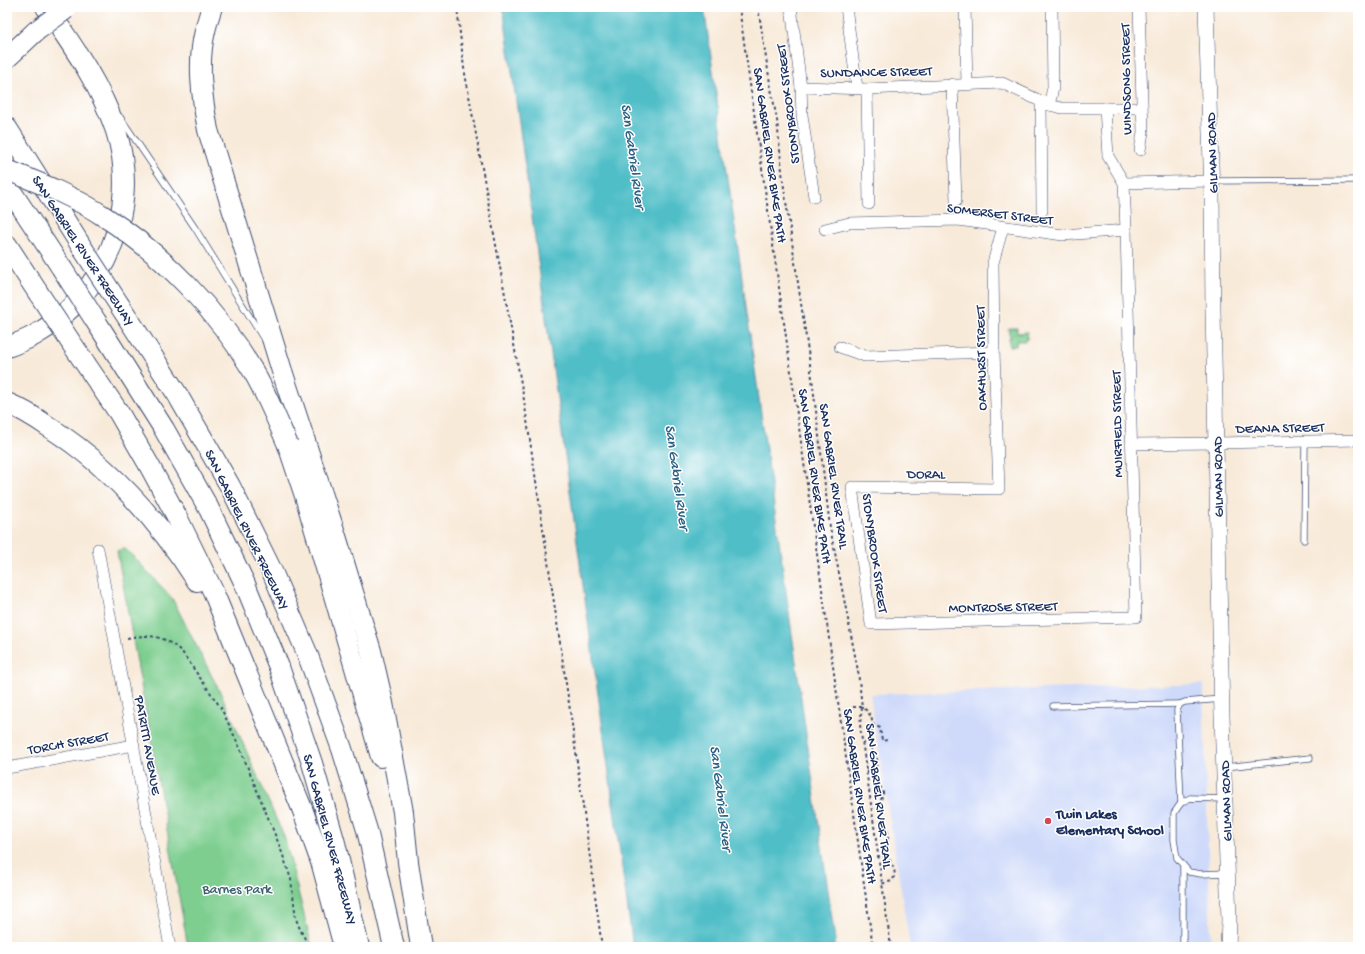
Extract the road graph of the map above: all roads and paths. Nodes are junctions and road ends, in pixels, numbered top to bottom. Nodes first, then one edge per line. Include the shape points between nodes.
1 (46, 7) edge
2 (212, 7) edge
3 (457, 7) edge
4 (739, 7) edge
5 (758, 7) edge
6 (791, 7) edge
7 (846, 7) edge
8 (965, 7) edge
9 (1052, 7) edge
10 (1139, 7) edge
11 (1206, 7) edge
12 (68, 8) edge
13 (36, 31) junction
14 (7, 48) edge
15 (75, 49) junction
16 (7, 58) edge
17 (952, 84) junction
18 (967, 84) junction
19 (801, 87) junction
20 (862, 88) junction
21 (1045, 103) junction
22 (1104, 108) junction
23 (1141, 108) junction
24 (7, 128) edge
25 (1140, 150) dead end
26 (7, 170) edge
27 (1358, 180) edge
28 (1212, 181) junction
29 (1124, 183) junction
30 (7, 185) edge
31 (814, 197) dead end
32 (956, 201) dead end
33 (869, 204) dead end
34 (1042, 211) dead end
35 (1003, 227) junction
36 (825, 229) dead end
37 (1126, 230) junction
38 (7, 245) edge
39 (7, 347) edge
40 (840, 347) dead end
41 (994, 352) junction
42 (282, 371) junction
43 (7, 403) edge
44 (1358, 440) edge
45 (1305, 441) junction
46 (1217, 443) junction
47 (1132, 444) junction
48 (852, 487) joint
49 (999, 489) joint
50 (1304, 540) dead end
51 (98, 549) dead end
52 (1136, 617) joint
53 (871, 624) joint
54 (127, 638) dead end
55 (238, 652) junction
56 (1222, 699) junction
57 (1180, 704) junction
58 (1053, 706) dead end
59 (853, 707) dead end
60 (862, 707) junction
61 (872, 724) junction
62 (887, 740) dead end
63 (862, 743) junction
64 (870, 743) junction
65 (134, 745) junction
66 (1310, 758) dead end
67 (1224, 767) junction
68 (7, 768) edge
69 (875, 769) junction
70 (866, 772) junction
71 (1225, 799) junction
72 (1181, 803) junction
73 (877, 856) junction
74 (888, 857) junction
75 (408, 862) junction
76 (1183, 866) junction
77 (1227, 873) junction
78 (881, 884) junction
79 (170, 947) edge
80 (309, 947) edge
81 (344, 947) edge
82 (359, 947) edge
83 (394, 947) edge
84 (421, 947) edge
85 (602, 947) edge
86 (873, 947) edge
87 (890, 947) edge
88 (1183, 947) edge
89 (1228, 947) edge

1 - 15 highway
2 - 42 highway via 204,32 202,54 202,98 208,130
3 - 85 path via 464,68 526,407
4 - 86 path, SAN GABRIEL RIVER BIKE PATH
5 - 60 path, SAN GABRIEL RIVER TRAIL via 777,120 830,527 858,672
6 - 19 street, STONYBROOK STREET
7 - 20 street
8 - 18 street
9 - 21 street via 1053,88
10 - 23 street, WINDSONG STREET
11 - 28 street, GILMAN ROAD
12 - 13 highway, bridge
13 - 14 highway
13 - 16 highway
15 - 39 highway via 102,99 120,147 124,184 120,221 103,266 83,296 48,327
15 - 42 lane via 198,233
17 - 18 street, SUNDANCE STREET
17 - 20 street, SUNDANCE STREET
17 - 32 street
18 - 21 street, SUNDANCE STREET via 1002,83
19 - 20 street, SUNDANCE STREET
19 - 31 street, STONYBROOK STREET via 802,115
20 - 33 street
21 - 22 street, SUNDANCE STREET via 1062,108
21 - 34 street
22 - 23 street, SUNDANCE STREET
22 - 29 street via 1108,156
23 - 25 street, WINDSONG STREET via 1143,132
24 - 83 highway, SAN GABRIEL RIVER FREEWAY, bridge via 177,394 230,486 271,569 307,653 342,749 367,830
26 - 75 highway, bridge via 46,186 104,217 138,242 188,286 238,348 253,372 288,445 307,504 374,734
27 - 28 lane
28 - 29 street
28 - 46 street, GILMAN ROAD
29 - 37 street
30 - 82 highway, SAN GABRIEL RIVER FREEWAY, bridge via 164,429 209,509 245,584 279,667 312,764 335,843
35 - 36 street, SOMERSET STREET via 958,220 849,223
35 - 37 street, SOMERSET STREET via 1064,235
35 - 41 street, OAKHURST STREET via 993,263
37 - 47 street, MUIRFIELD STREET
38 - 55 highway, bridge via 118,413 176,515 213,591
40 - 41 street via 865,356
41 - 49 street, OAKHURST STREET
42 - 75 highway via 336,533 371,651 403,812
43 - 55 highway via 39,420 77,447 112,475 144,508 191,572
44 - 45 street, DEANA STREET
45 - 46 street, DEANA STREET
45 - 50 lane
46 - 47 street, DEANA STREET
46 - 56 street, GILMAN ROAD
47 - 52 street, MUIRFIELD STREET
48 - 49 street, DORAL
48 - 53 street, STONYBROOK STREET
51 - 65 street, PATRITTI AVENUE
52 - 53 street, MONTROSE STREET
54 - 80 path via 153,636 174,645 182,652 221,708 274,830 291,879 296,919
55 - 81 highway via 303,811 322,865
56 - 57 lane
56 - 67 street, GILMAN ROAD
57 - 58 lane
57 - 72 lane via 1177,710
59 - 60 path
60 - 61 path via 870,714
60 - 63 path, SAN GABRIEL RIVER TRAIL
61 - 62 path via 880,728 882,742
61 - 64 path
63 - 64 path
63 - 70 path, SAN GABRIEL RIVER TRAIL
64 - 69 path via 877,758
65 - 68 street, TORCH STREET
65 - 79 street, PATRITTI AVENUE
66 - 67 lane
67 - 71 street, GILMAN ROAD
69 - 70 path
69 - 74 path via 875,780 883,792 880,802 881,821 888,835 885,845
70 - 73 path, SAN GABRIEL RIVER TRAIL
71 - 72 lane via 1190,798
71 - 77 street, GILMAN ROAD
72 - 76 lane via 1174,813 1174,840 1177,858
73 - 74 path
73 - 78 path, SAN GABRIEL RIVER TRAIL
74 - 78 path via 893,864 894,877 890,882
75 - 84 highway
76 - 77 lane via 1189,872 1201,874
76 - 88 lane
77 - 89 street, GILMAN ROAD
78 - 87 path, SAN GABRIEL RIVER TRAIL

